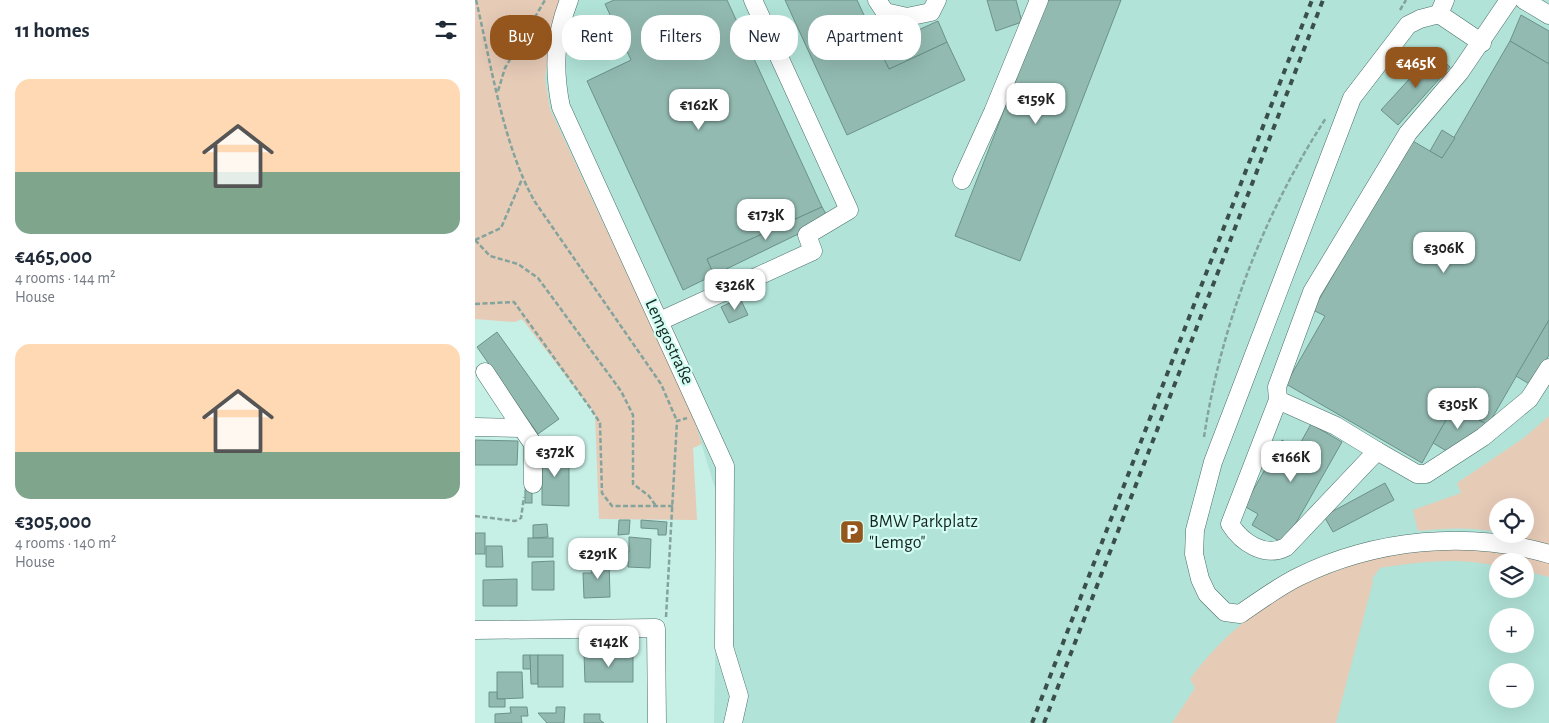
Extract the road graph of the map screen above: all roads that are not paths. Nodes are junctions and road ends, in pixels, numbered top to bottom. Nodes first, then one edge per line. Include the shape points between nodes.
1 (569, 0) edge
2 (753, 0) edge
3 (877, 0) edge
4 (937, 0) edge
5 (1039, 0) edge
6 (1509, 0) edge
7 (1524, 0) edge
8 (1442, 7) edge
9 (1549, 15) edge
10 (1482, 43) junction
11 (962, 180) dead end
12 (659, 321) junction
13 (1549, 368) edge
14 (485, 372) dead end
15 (1278, 400) junction
16 (475, 427) edge
17 (522, 428) junction
18 (1377, 451) junction
19 (533, 484) road end
20 (1549, 554) edge
21 (475, 630) edge
22 (657, 723) edge
23 (733, 723) edge

1 - 12 street, Lemgostraße via 556,45 555,78 561,107
2 - 12 street via 849,210 807,235 813,251
3 - 4 street via 885,12 907,17 931,12
5 - 11 street
6 - 10 street
7 - 9 street
8 - 10 street
8 - 20 street via 1408,25 1352,98 1213,462 1193,540 1201,583 1221,608 1231,614 1240,614 1298,577 1384,547 1471,541 1531,548
10 - 15 street via 1408,132 1312,292 1277,387
12 - 23 street, Lemgostraße via 725,466 725,647 739,696
13 - 18 street via 1529,399 1483,437 1426,474 1417,474
14 - 17 street
15 - 18 street via 1336,426
15 - 18 street via 1230,524 1249,544 1267,552 1287,547
16 - 17 street
17 - 19 street via 533,444
21 - 22 street via 656,628

